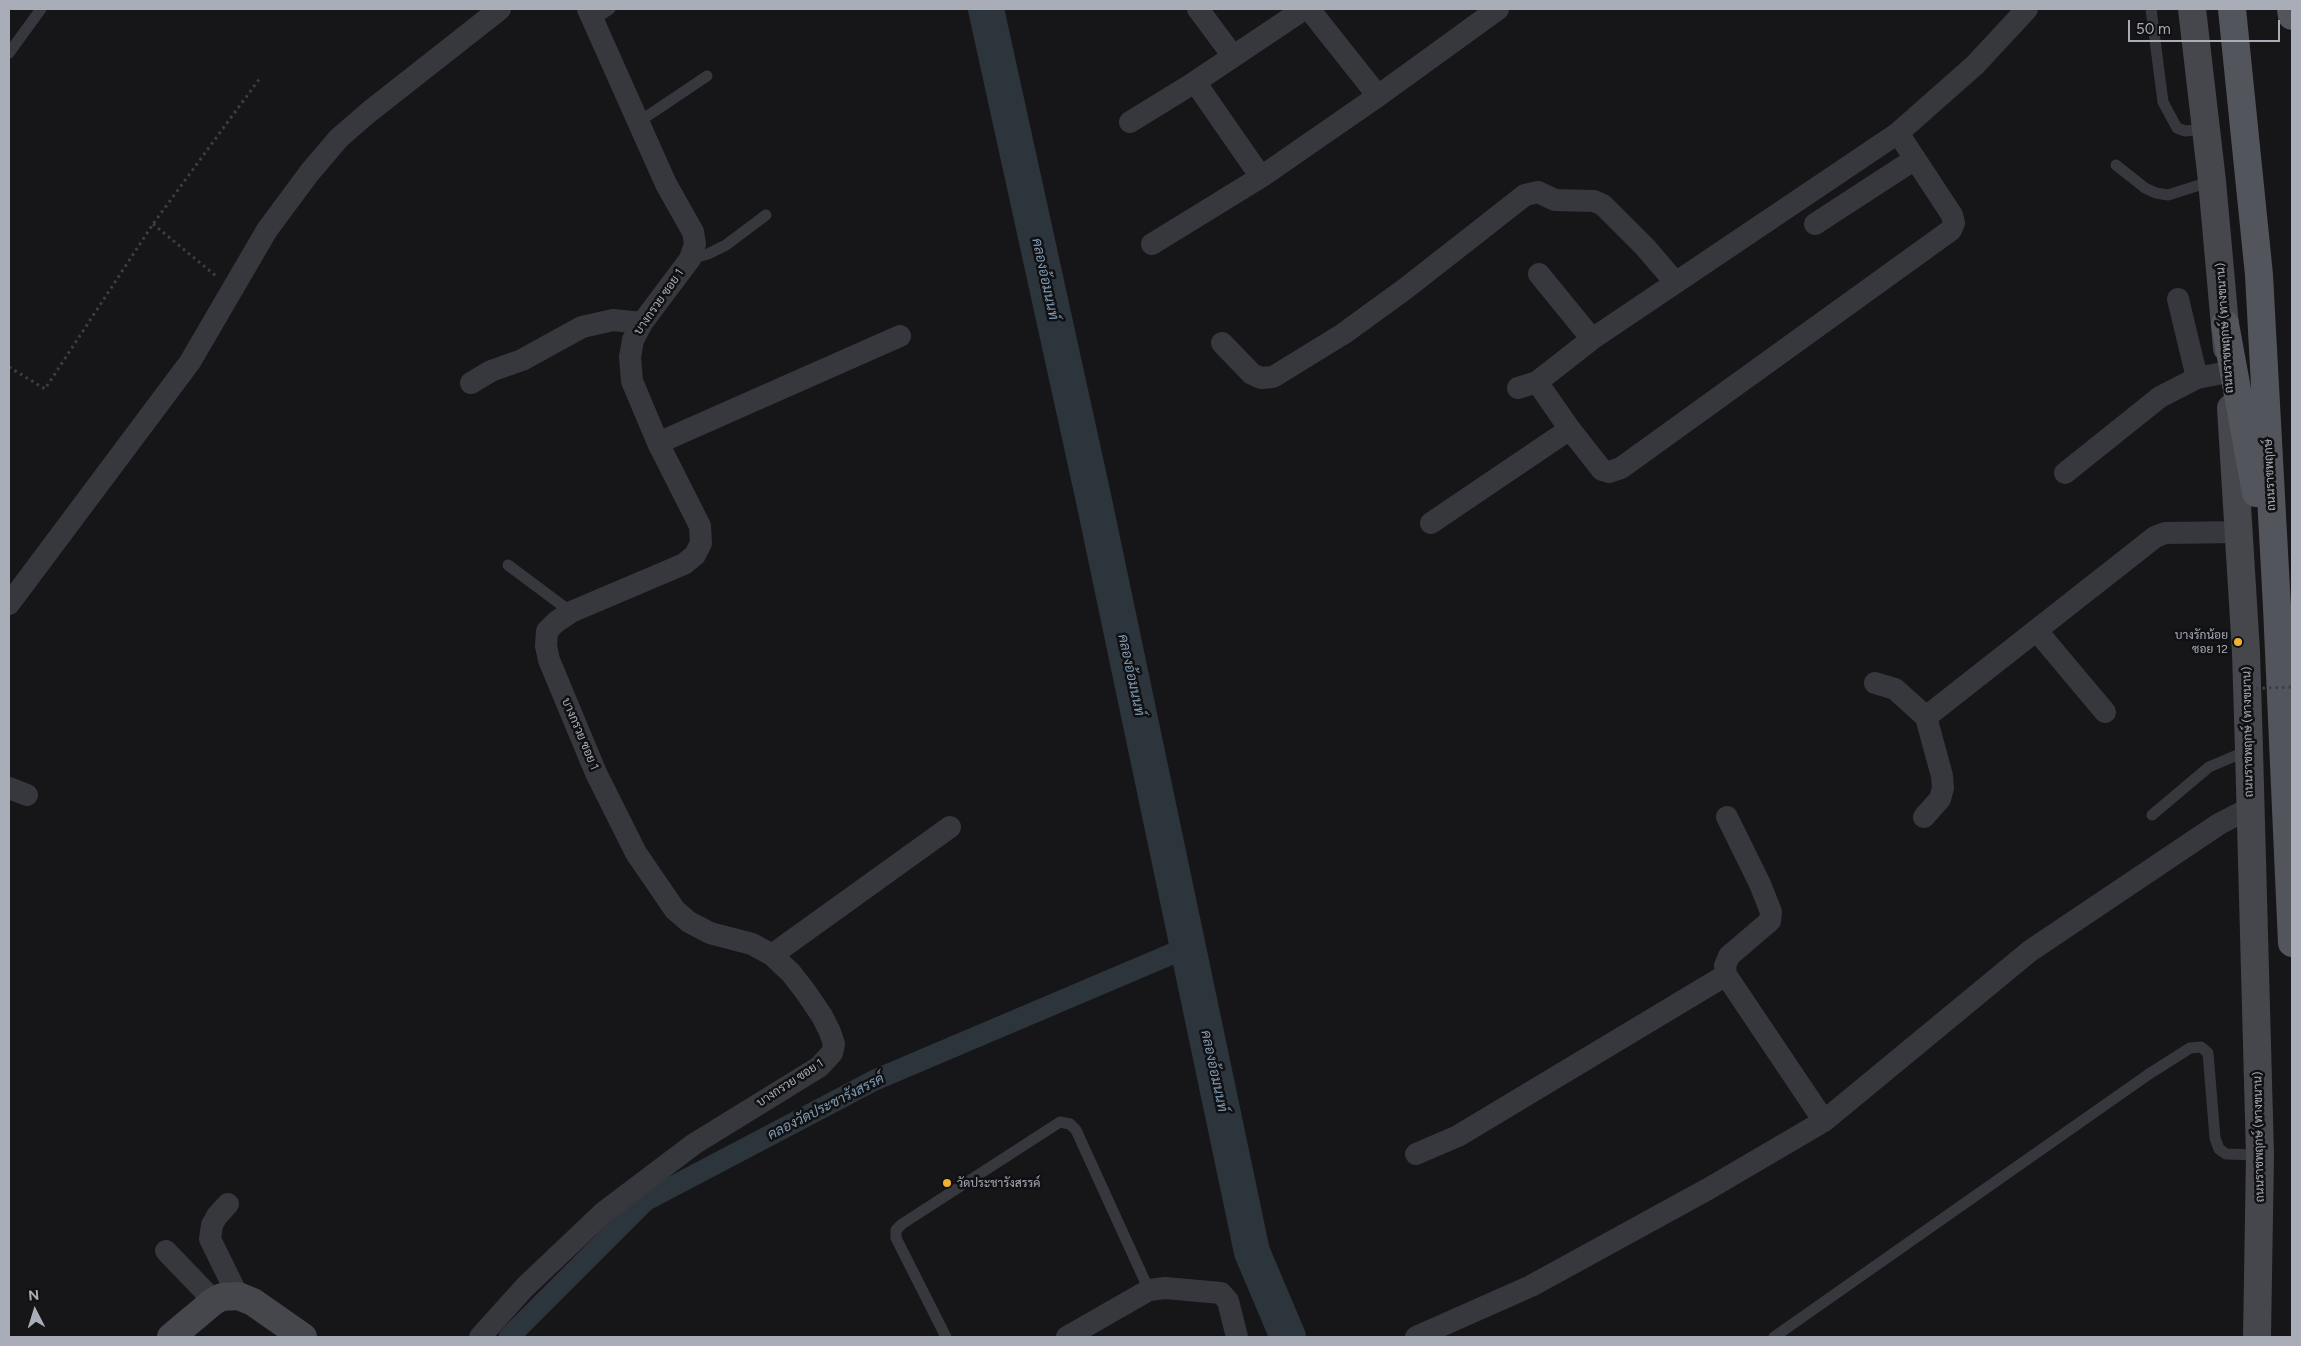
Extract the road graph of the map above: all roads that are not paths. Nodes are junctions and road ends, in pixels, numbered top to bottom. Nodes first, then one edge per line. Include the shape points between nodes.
1 (41, 9) edge
2 (500, 9) edge
3 (1198, 9) edge
4 (1304, 9) edge
5 (1309, 9) edge
6 (2027, 9) edge
7 (2151, 9) edge
8 (2192, 9) edge
9 (2232, 9) edge
10 (2291, 9) edge
11 (1486, 12) edge
12 (597, 13) edge
13 (2292, 16) edge
14 (9, 52) edge
15 (1233, 56) junction
16 (707, 76) dead end
17 (1195, 82) junction
18 (1378, 96) junction
19 (640, 121) junction
20 (1130, 122) dead end
21 (2206, 128) junction
22 (1898, 133) junction
23 (1915, 159) junction
24 (2116, 165) dead end
25 (1261, 177) junction
26 (2212, 181) junction
27 (766, 215) dead end
28 (1815, 224) dead end
29 (1152, 244) dead end
30 (690, 258) junction
31 (1539, 274) dead end
32 (1675, 282) junction
33 (2178, 298) dead end
34 (642, 323) junction
35 (2225, 324) junction
36 (900, 336) dead end
37 (1592, 339) junction
38 (1222, 343) dead end
39 (2228, 372) junction
40 (2197, 378) junction
41 (471, 383) dead end
42 (1570, 430) junction
43 (658, 443) junction
44 (2065, 473) dead end
45 (1432, 523) dead end
46 (2240, 532) junction
47 (508, 565) dead end
48 (9, 604) edge
49 (2277, 607) junction
50 (572, 612) junction
51 (2037, 631) junction
52 (1875, 683) dead end
53 (2105, 712) dead end
54 (1926, 717) junction
55 (2249, 750) junction
56 (2250, 808) junction
57 (2152, 816) dead end
58 (1727, 817) dead end
59 (1924, 817) dead end
60 (950, 827) dead end
61 (2292, 943) edge
62 (772, 955) junction
63 (1726, 975) junction
64 (1824, 1121) junction
65 (1416, 1154) dead end
66 (2260, 1155) junction
67 (228, 1204) dead end
68 (166, 1251) dead end
69 (1150, 1290) junction
70 (226, 1298) junction
71 (171, 1337) edge
72 (303, 1337) edge
73 (480, 1337) edge
74 (946, 1337) edge
75 (1067, 1337) edge
76 (1237, 1337) edge
77 (1416, 1337) edge
78 (1774, 1337) edge
79 (2258, 1337) edge

1 - 14 lane
2 - 48 street via 369,112 339,138 310,172 267,230 190,362
3 - 15 street
4 - 15 street
5 - 18 street
6 - 22 street via 1975,64
7 - 21 lane via 2163,102 2177,128 2185,131
8 - 21 main road, ถนนราชพฤกษ์ (ทางขนาน)
9 - 49 main road, ถนนราชพฤกษ์ via 2259,275
10 - 13 main road
11 - 18 street
12 - 19 street, บางกรวย ซอย 1
15 - 17 street
16 - 19 lane
17 - 20 street
17 - 25 street
18 - 25 street
19 - 30 street, บางกรวย ซอย 1 via 666,184 693,232 695,244
21 - 26 main road, ถนนราชพฤกษ์ (ทางขนาน)
22 - 23 street
22 - 32 street
23 - 28 street
23 - 42 street via 1952,215 1954,223 1951,230 1937,242 1621,468 1609,472 1602,470
24 - 26 lane via 2145,188 2168,195
25 - 29 street
26 - 35 main road, ถนนราชพฤกษ์ (ทางขนาน)
27 - 30 lane via 726,244 708,254
30 - 34 street, บางกรวย ซอย 1
31 - 37 street
32 - 37 street
32 - 38 street via 1603,205 1594,201 1555,200 1538,192 1525,195 1358,323 1273,377 1261,378 1252,374
33 - 40 street
34 - 41 street via 613,320 582,327
34 - 43 street, บางกรวย ซอย 1 via 633,340 630,357 632,381
35 - 39 main road, ถนนราชพฤกษ์ (ทางขนาน)
35 - 49 main road
36 - 43 street
37 - 42 street via 1528,385
39 - 40 street
39 - 46 main road, ถนนราชพฤกษ์ (ทางขนาน)
40 - 44 street via 2142,409
42 - 45 street
43 - 50 street, บางกรวย ซอย 1 via 700,526 701,543 695,555 684,564
46 - 51 street via 2165,533 2155,537
46 - 55 main road, ถนนราชพฤกษ์ (ทางขนาน)
47 - 50 lane
49 - 61 main road, ถนนราชพฤกษ์
50 - 62 street, บางกรวย ซอย 1 via 547,631 548,660 596,773 636,853 674,910 689,922 710,933 752,944
51 - 53 street
51 - 54 street
52 - 54 street via 1895,689
54 - 59 street via 1943,788 1940,799
55 - 56 main road, ถนนราชพฤกษ์ (ทางขนาน)
55 - 57 lane via 2208,767
56 - 64 street via 2219,824 2030,951
56 - 66 main road, ถนนราชพฤกษ์ (ทางขนาน)
58 - 63 street via 1771,912 1770,921 1728,956
60 - 62 street
62 - 73 street, บางกรวย ซอย 1 via 792,973 822,1016 834,1044 832,1053 818,1067 694,1144 604,1212 525,1287
63 - 64 street
63 - 65 street via 1465,1132
64 - 77 street via 1531,1286
66 - 78 lane via 2226,1154 2218,1149 2208,1053 2201,1047 2190,1048
66 - 79 main road, ถนนราชพฤกษ์ (ทางขนาน)
67 - 70 street via 212,1225 210,1239
68 - 70 street
69 - 74 lane via 1076,1130 1070,1124 1060,1122 896,1230 896,1238
69 - 75 street
69 - 76 street via 1165,1288 1222,1293 1228,1301
70 - 71 main road
70 - 72 main road via 246,1298

